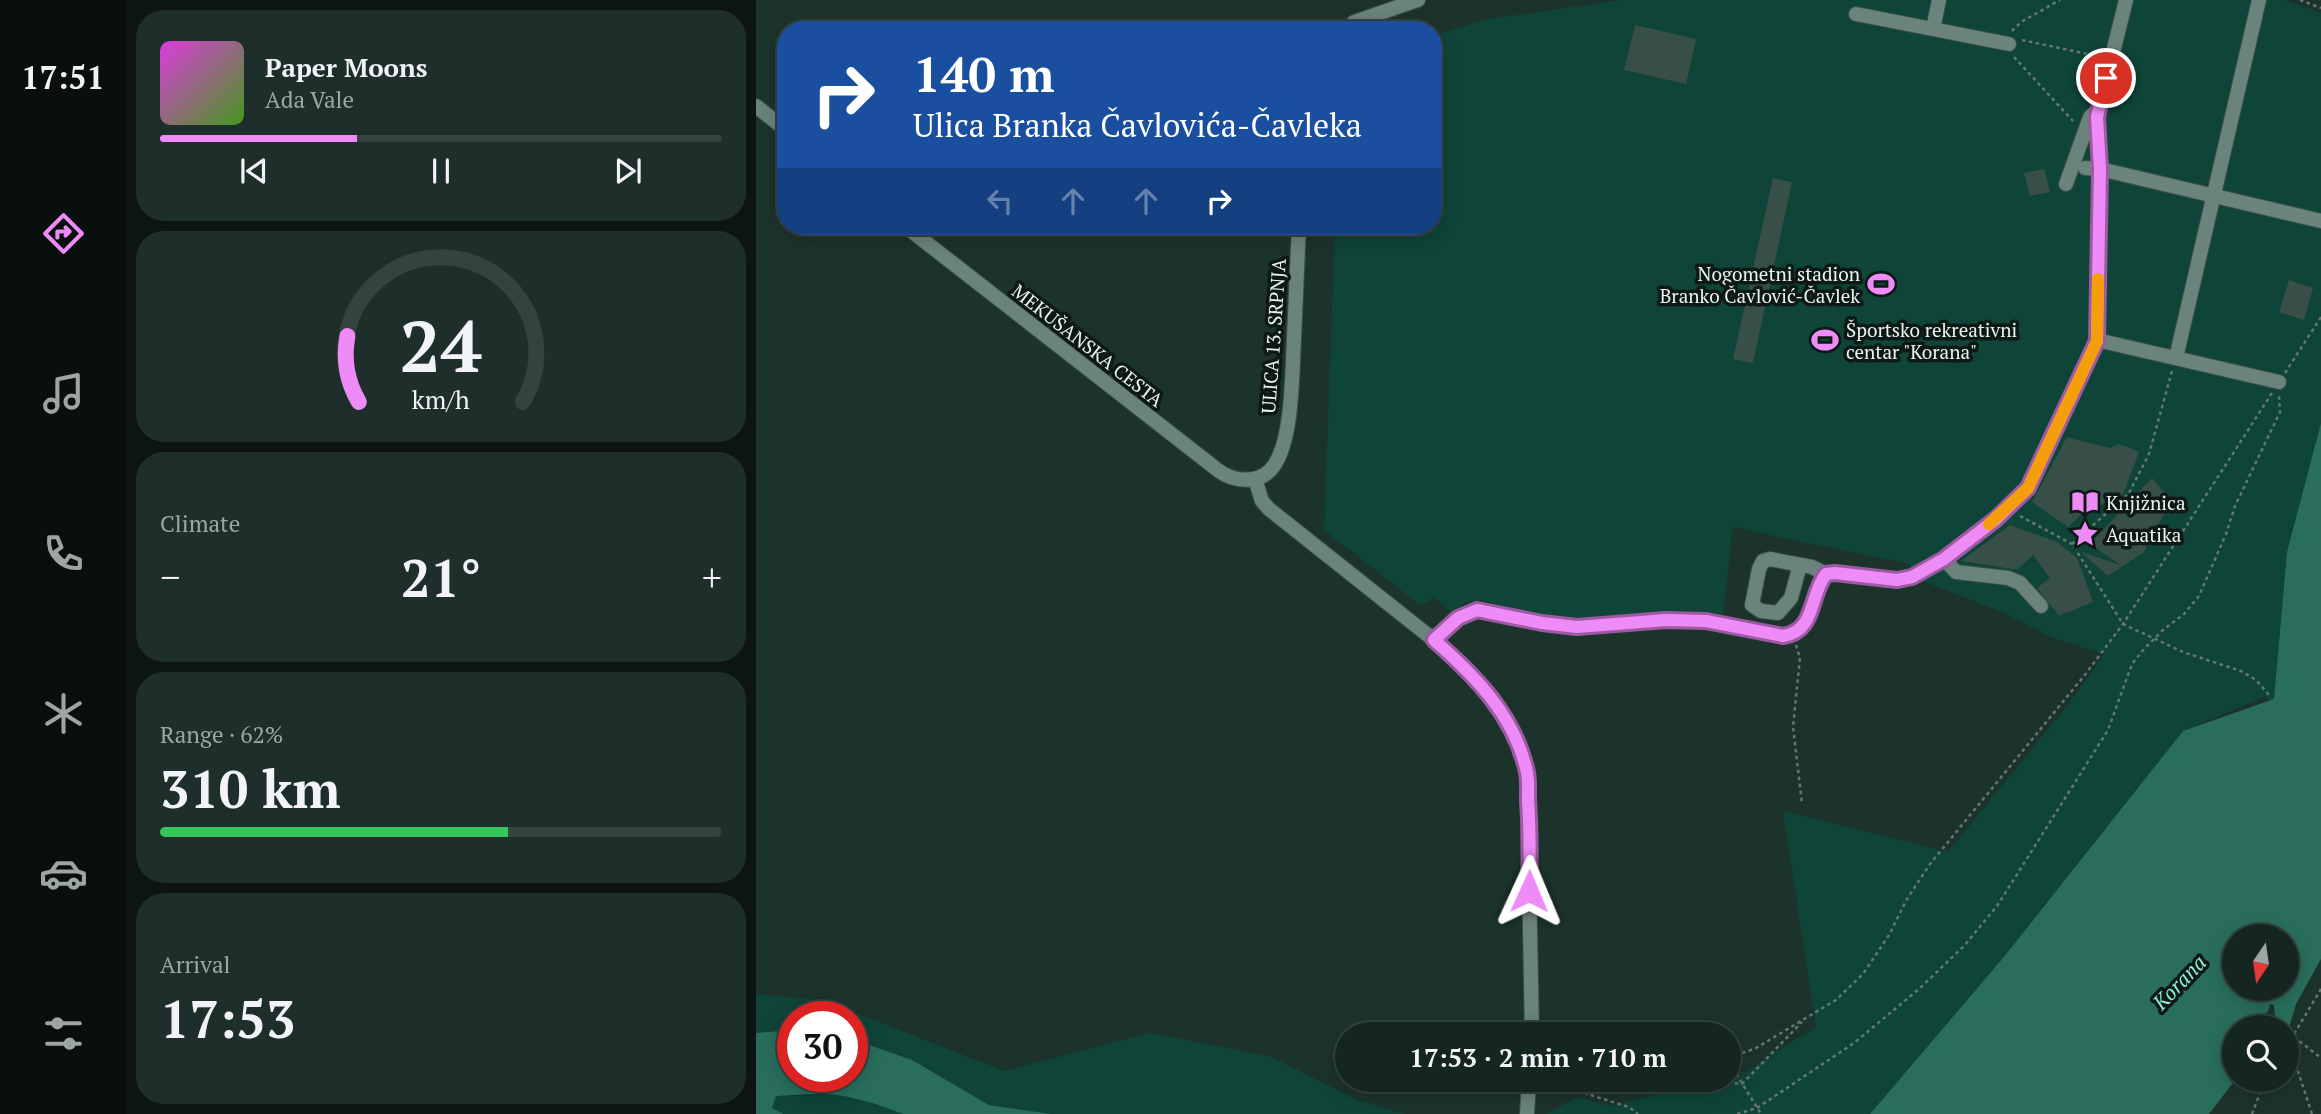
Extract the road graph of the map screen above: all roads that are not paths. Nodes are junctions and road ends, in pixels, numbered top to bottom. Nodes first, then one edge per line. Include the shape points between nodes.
1 (1418, 0) edge
2 (1939, 0) edge
3 (2126, 0) edge
4 (2259, 0) edge
5 (1856, 14) dead end
6 (1357, 21) edge
7 (1933, 29) junction
8 (2009, 44) road end
9 (756, 106) edge
10 (2098, 109) junction
11 (777, 123) edge
12 (2092, 169) junction
13 (2066, 184) dead end
14 (2214, 196) junction
15 (2321, 221) edge
16 (917, 235) edge
17 (1299, 235) edge
18 (2097, 341) junction
19 (2176, 358) junction
20 (2279, 382) road end
21 (1255, 479) junction
22 (1944, 559) junction
23 (1800, 565) dead end
24 (1826, 574) junction
25 (2041, 606) dead end
26 (1434, 640) junction
27 (1532, 1022) edge
28 (1528, 1092) edge
29 (1527, 1114) edge

1 - 6 street
2 - 7 street
3 - 10 street
4 - 14 street
5 - 7 street
7 - 8 street
9 - 11 street
10 - 12 street
10 - 13 street
12 - 14 street
12 - 18 street
14 - 15 street
14 - 19 street
16 - 21 street, MEKUŠANSKA CESTA via 1219,471 1241,480
17 - 21 street, ULICA 13. SRPNJA via 1291,406 1277,462
18 - 19 street
18 - 22 street via 2028,488
19 - 20 street
21 - 26 street via 1269,509
22 - 24 street via 1897,580
22 - 25 street via 1956,572 2020,583
23 - 24 street
24 - 26 street via 1803,628 1793,635 1706,621 1577,627 1477,610 1458,618
26 - 27 street via 1493,698 1527,769
28 - 29 street

